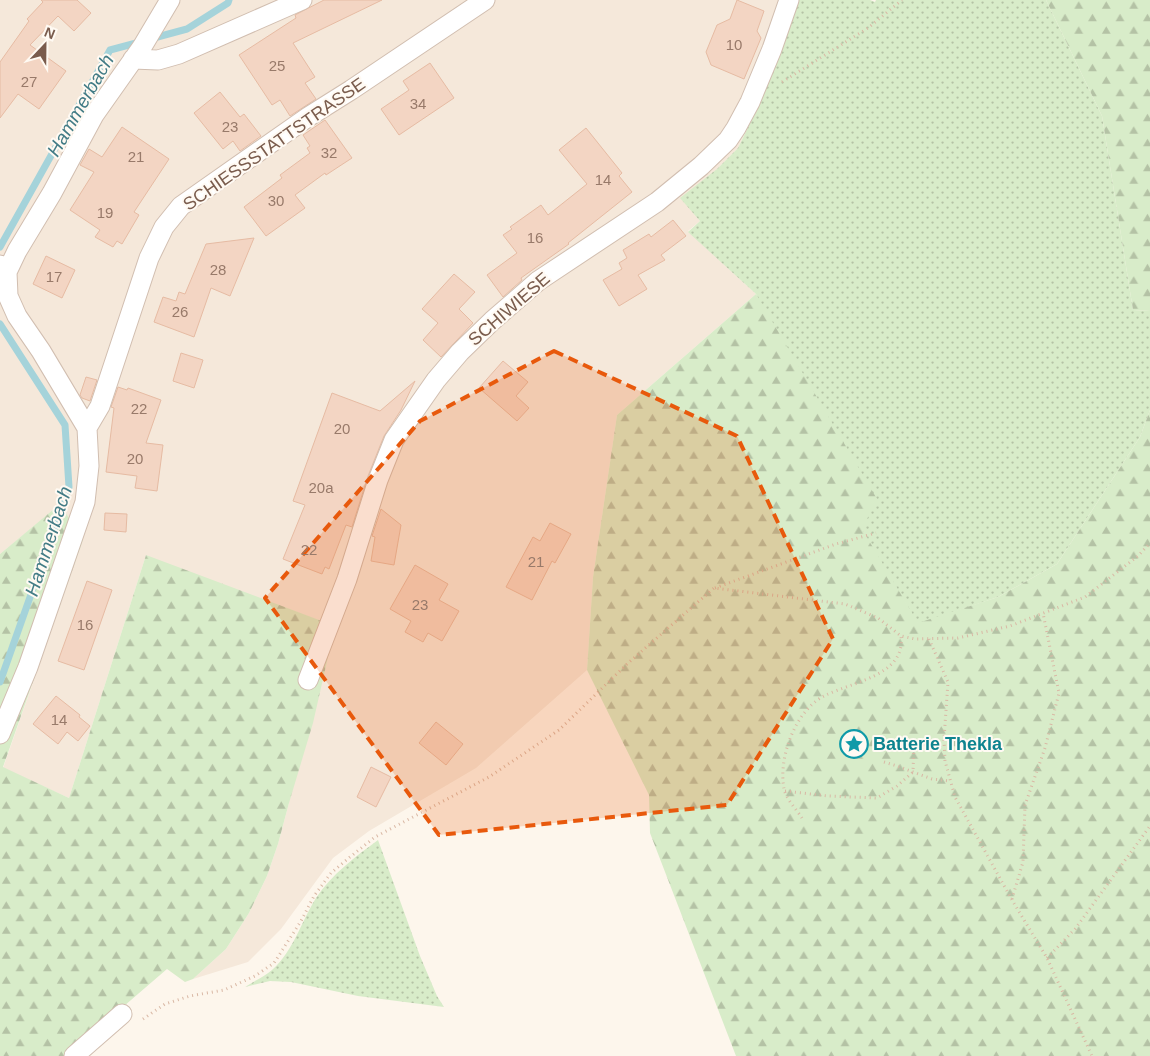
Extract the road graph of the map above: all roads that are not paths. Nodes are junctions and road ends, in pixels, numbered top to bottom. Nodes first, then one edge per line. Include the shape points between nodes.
1 (302, 0) edge
2 (485, 0) edge
3 (789, 0) edge
4 (172, 2) edge
5 (137, 53) junction
6 (3, 268) edge
7 (86, 428) junction
8 (308, 680) dead end
9 (0, 734) edge
10 (122, 1014) road end
11 (74, 1056) edge

1 - 5 street via 179,54 158,60
2 - 7 street, SCHIESSSTATTSTRASSE via 181,206 164,227 149,258 100,406
3 - 8 street, SCHIWIESE via 750,102 728,140 657,202 538,281 460,352 436,380 394,440 347,580
4 - 5 street
5 - 6 street via 94,115 52,193
6 - 7 street via 8,296 17,316
7 - 9 street via 90,466 86,502 28,667
10 - 11 street

